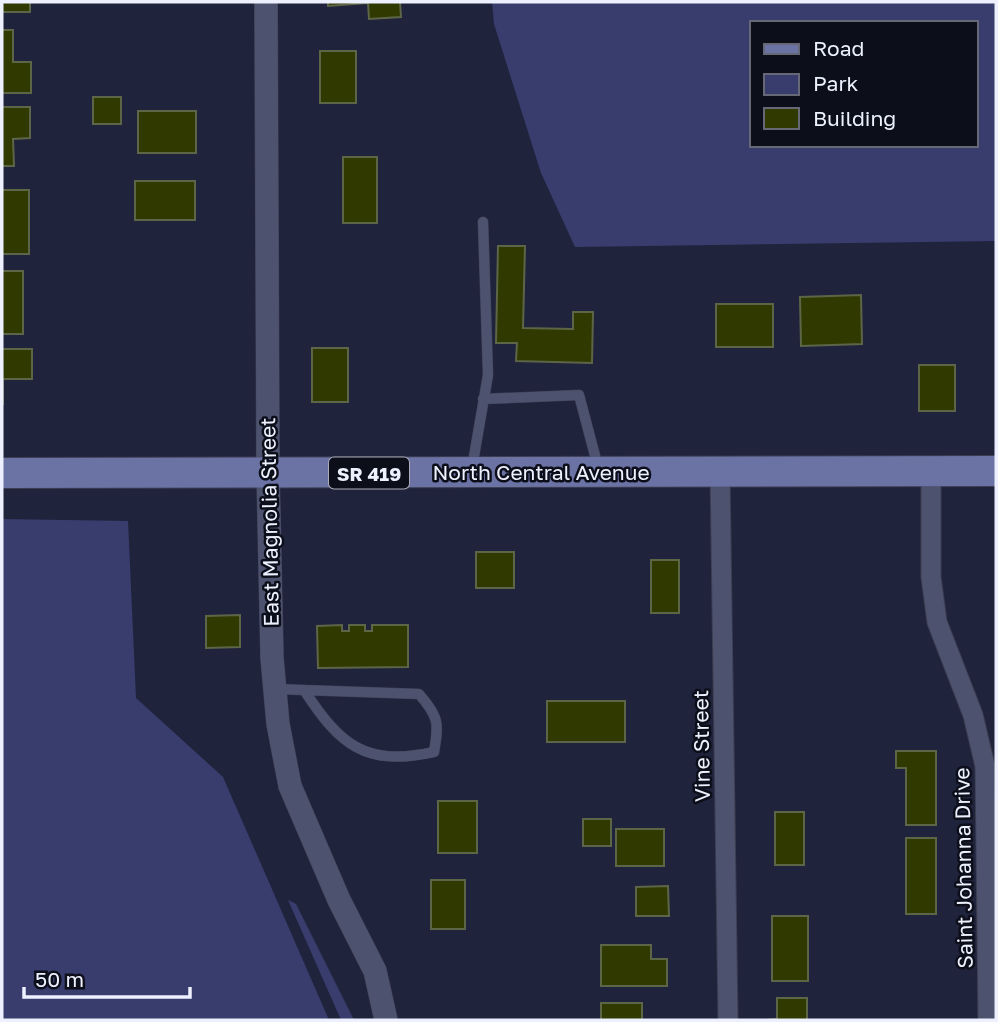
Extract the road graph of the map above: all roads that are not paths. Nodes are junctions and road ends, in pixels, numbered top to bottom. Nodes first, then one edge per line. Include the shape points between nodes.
1 (266, 2) edge
2 (483, 222) dead end
3 (483, 399) junction
4 (720, 471) junction
5 (931, 471) junction
6 (996, 471) edge
7 (471, 472) junction
8 (599, 472) junction
9 (2, 473) edge
10 (268, 473) junction
11 (275, 689) junction
12 (304, 690) junction
13 (386, 1020) edge
14 (728, 1020) edge
15 (988, 1020) edge

1 - 10 street, East Magnolia Street
2 - 3 lane via 488,375
3 - 7 lane
3 - 8 lane via 579,395
4 - 5 main road, North Central Avenue / SR 419
4 - 8 main road, North Central Avenue / SR 419
4 - 14 street, Vine Street
5 - 6 main road, North Central Avenue / SR 419
5 - 15 street, Saint Johanna Drive via 937,622 973,715 985,766
7 - 8 main road, North Central Avenue / SR 419
7 - 10 main road, North Central Avenue / SR 419
9 - 10 main road, North Central Avenue / SR 419
10 - 11 street, East Magnolia Street
11 - 12 lane
11 - 13 street, East Magnolia Street via 290,786 375,971
12 - 12 lane via 419,694 439,724 434,752 408,757 376,755 351,744 328,727

